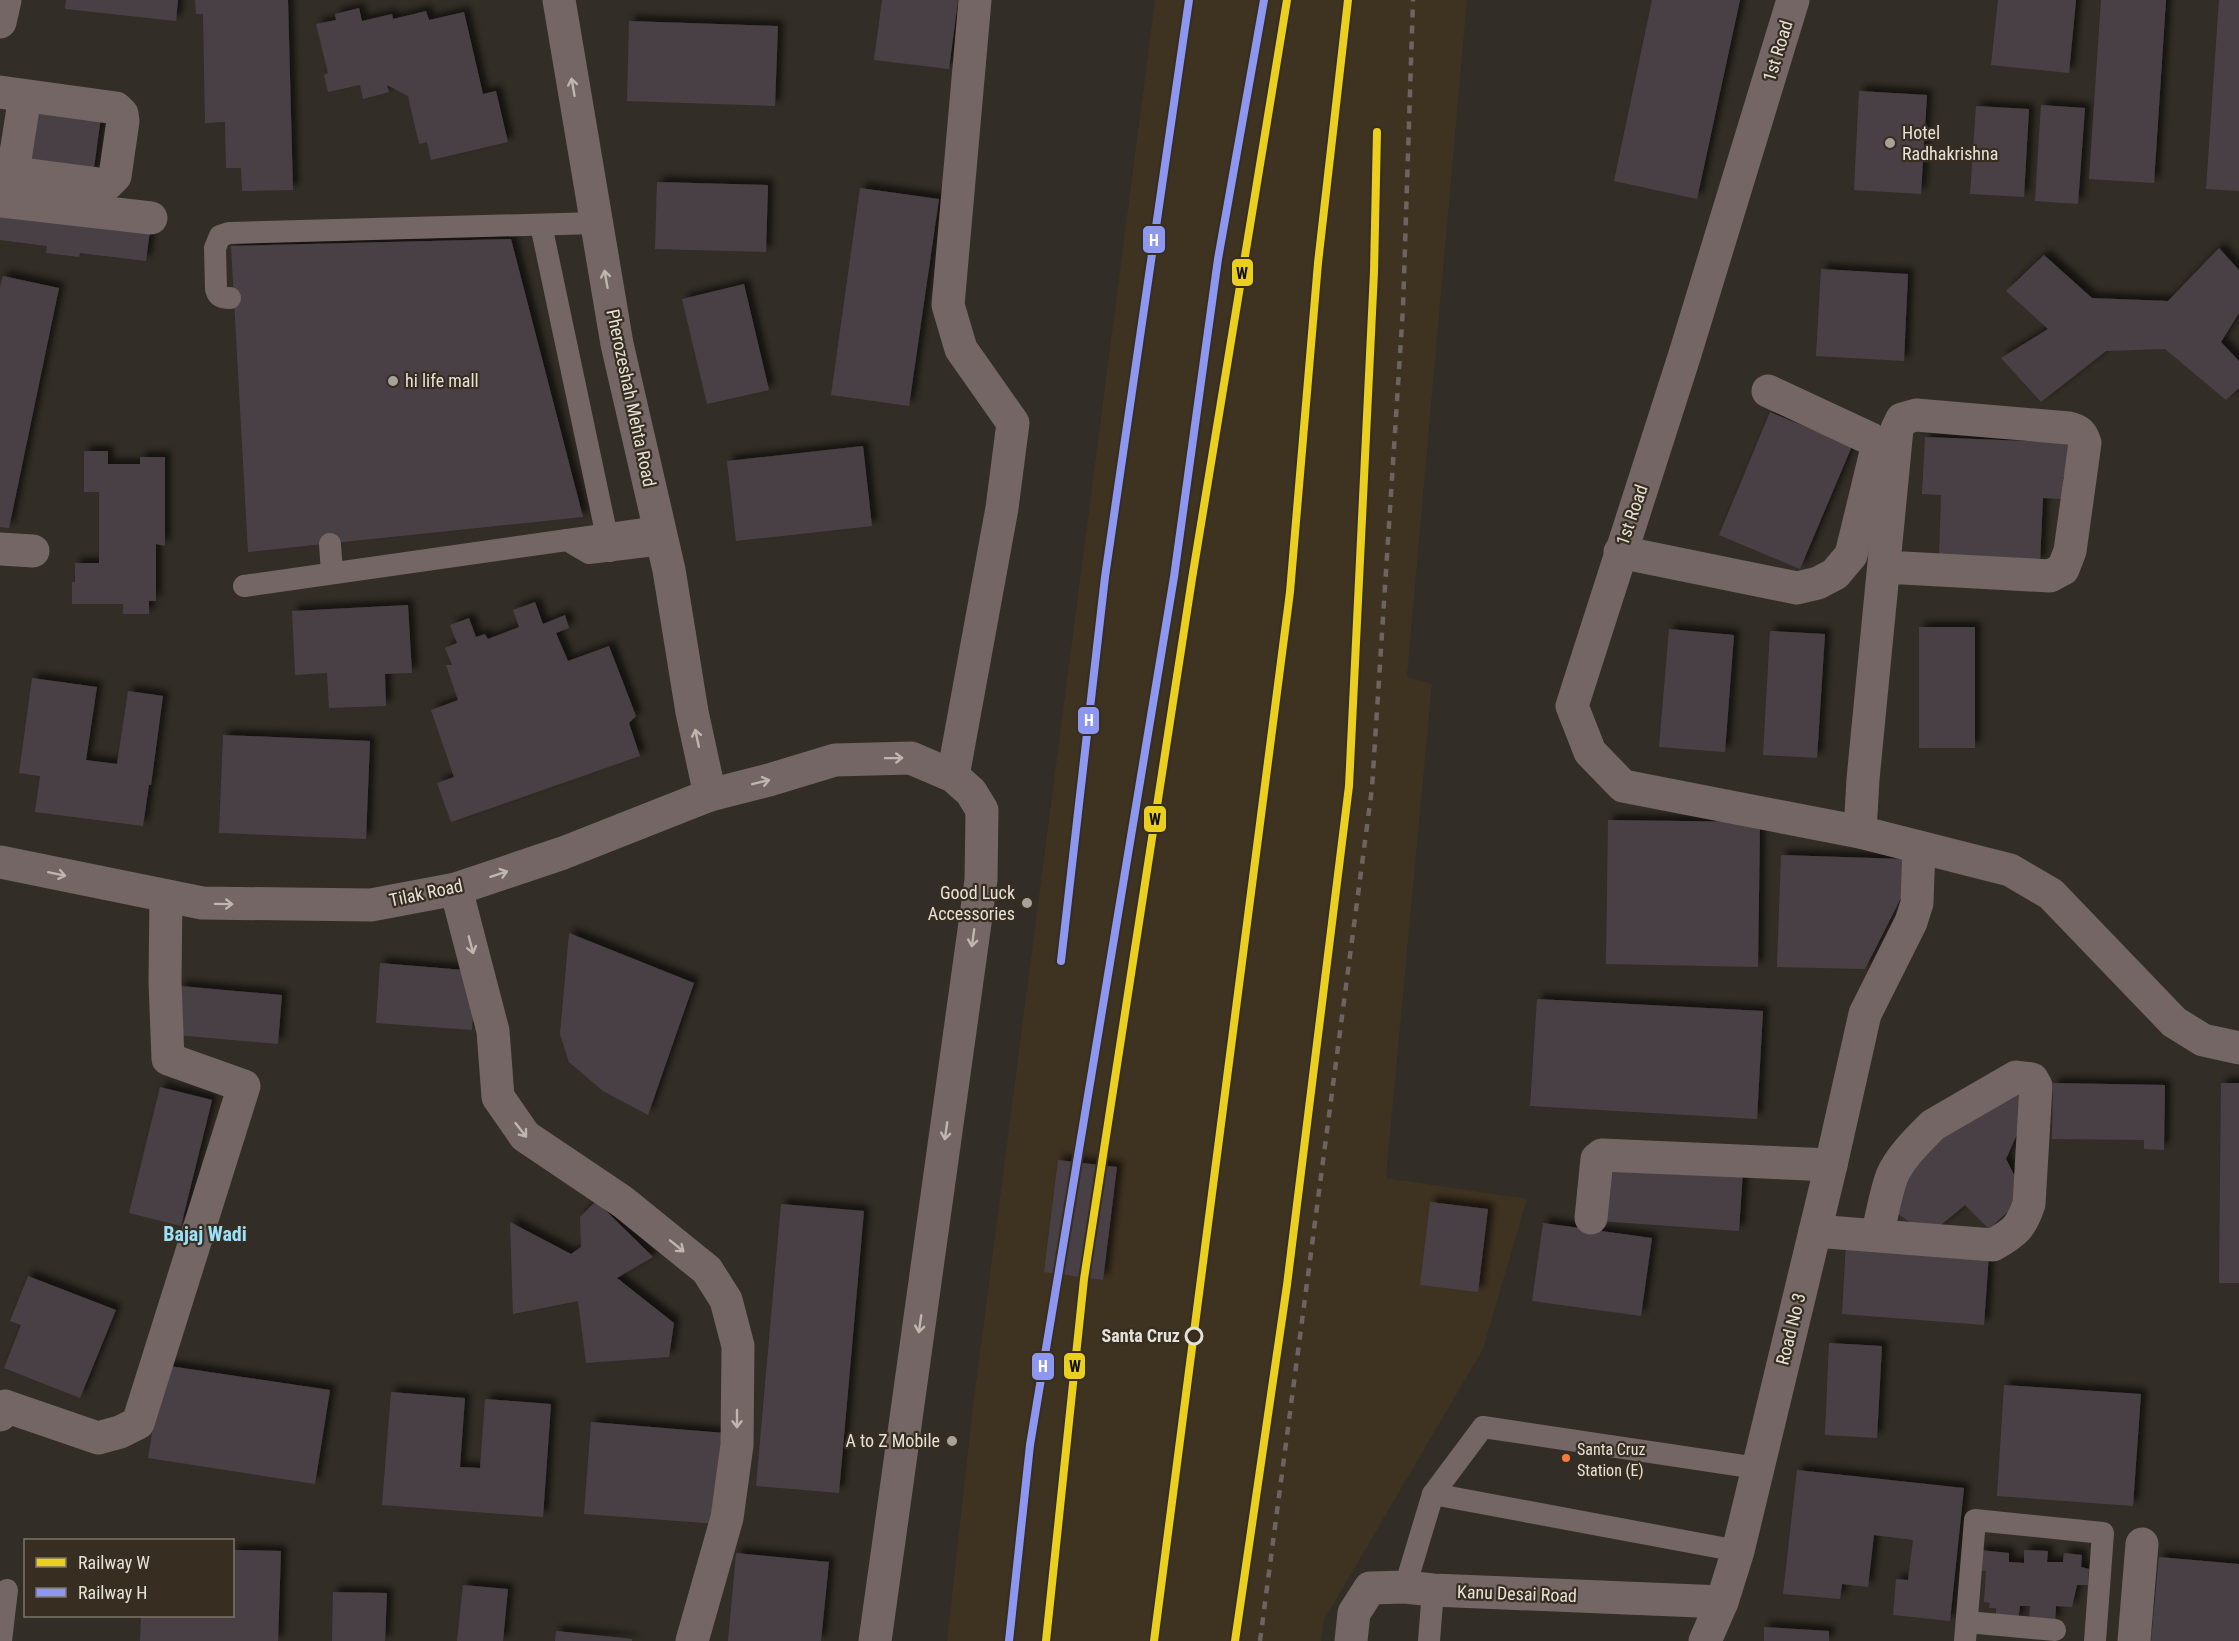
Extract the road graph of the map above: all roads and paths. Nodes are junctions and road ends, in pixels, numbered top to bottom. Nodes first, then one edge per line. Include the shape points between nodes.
1 (5, 0) edge
2 (559, 0) edge
3 (975, 0) edge
4 (1793, 0) edge
5 (0, 22) edge
6 (13, 94) edge
7 (4, 181) edge
8 (151, 218) dead end
9 (596, 223) junction
10 (541, 225) junction
11 (230, 298) dead end
12 (1768, 391) dead end
13 (661, 535) junction
14 (608, 543) junction
15 (330, 544) dead end
16 (0, 549) edge
17 (33, 551) dead end
18 (1620, 552) junction
19 (1885, 567) junction
20 (332, 573) junction
21 (244, 586) dead end
22 (953, 776) junction
23 (710, 795) junction
24 (1860, 832) junction
25 (1919, 847) junction
26 (0, 862) edge
27 (456, 889) junction
28 (166, 896) junction
29 (2239, 1048) edge
30 (1831, 1165) junction
31 (1591, 1218) dead end
32 (1815, 1231) junction
33 (1877, 1236) junction
34 (0, 1415) edge
35 (1757, 1468) junction
36 (1433, 1494) junction
37 (2142, 1544) dead end
38 (1738, 1551) junction
39 (1419, 1588) junction
40 (7, 1590) dead end
41 (1722, 1602) junction
42 (2055, 1630) dead end
43 (1966, 1632) edge
44 (1, 1641) edge
45 (692, 1641) edge
46 (875, 1641) edge
47 (1351, 1641) edge
48 (1429, 1641) edge
49 (1705, 1641) edge
50 (2095, 1641) edge
51 (2134, 1641) edge

1 - 5 street
9 -> 2 street, Pherozeshah Mehta Road
3 - 22 street via 948,305 961,349 1013,423 1002,508
4 - 18 street, 1st Road
6 - 7 street
6 - 7 street via 116,108 123,121 115,176 107,184
7 - 8 street
9 - 10 lane
13 -> 9 street, Pherozeshah Mehta Road via 617,344
10 - 11 lane via 229,233 220,236 215,248 216,289 222,298
10 - 14 lane
12 - 18 street via 1876,445 1851,555 1835,574 1797,588
13 - 14 lane
23 -> 13 street, Pherozeshah Mehta Road
14 - 20 lane via 567,540
15 - 20 lane
16 - 17 street
18 - 24 street, 1st Road via 1572,706 1590,752 1623,786
19 - 19 street via 1897,429 1902,419 1916,415 2069,428 2083,436 2070,551 2063,568 2050,576
19 - 24 street
20 - 21 lane
23 -> 22 street, Tilak Road via 835,760 911,758
22 -> 46 street via 971,792 982,810 981,880
27 -> 23 street, Tilak Road via 563,853
24 - 25 street, 1st Road
25 - 29 street, 1st Road via 2010,870 2051,894 2174,1022 2203,1040
25 - 30 street, Road No 3 via 1917,903 1865,1014
26 -> 28 street, Tilak Road
28 -> 27 street, Tilak Road via 202,903 370,905
27 -> 45 street via 493,1031 498,1097 525,1136 623,1203 707,1270 726,1300 738,1346 737,1445 727,1518
28 - 34 street via 168,1059 244,1086 138,1423 98,1438 5,1406
30 - 31 street via 1602,1155 1597,1159
30 - 32 street, Road No 3
32 - 33 street
32 - 35 street, Road No 3
33 - 33 street via 1993,1245 2013,1233 2023,1222 2029,1204 2036,1086 2032,1079 2016,1077 1933,1125 1923,1135 1893,1176
35 - 36 lane via 1483,1427
35 - 38 street, Road No 3
36 - 38 lane
36 - 39 lane
37 - 51 street
38 - 41 street, Road No 3
39 - 41 street, Kanu Desai Road
39 - 47 street, Kanu Desai Road via 1370,1588 1354,1613
39 - 48 lane
40 - 44 lane
41 - 49 street, Road No 3
42 - 43 lane
43 - 50 lane via 1975,1520 2103,1533

